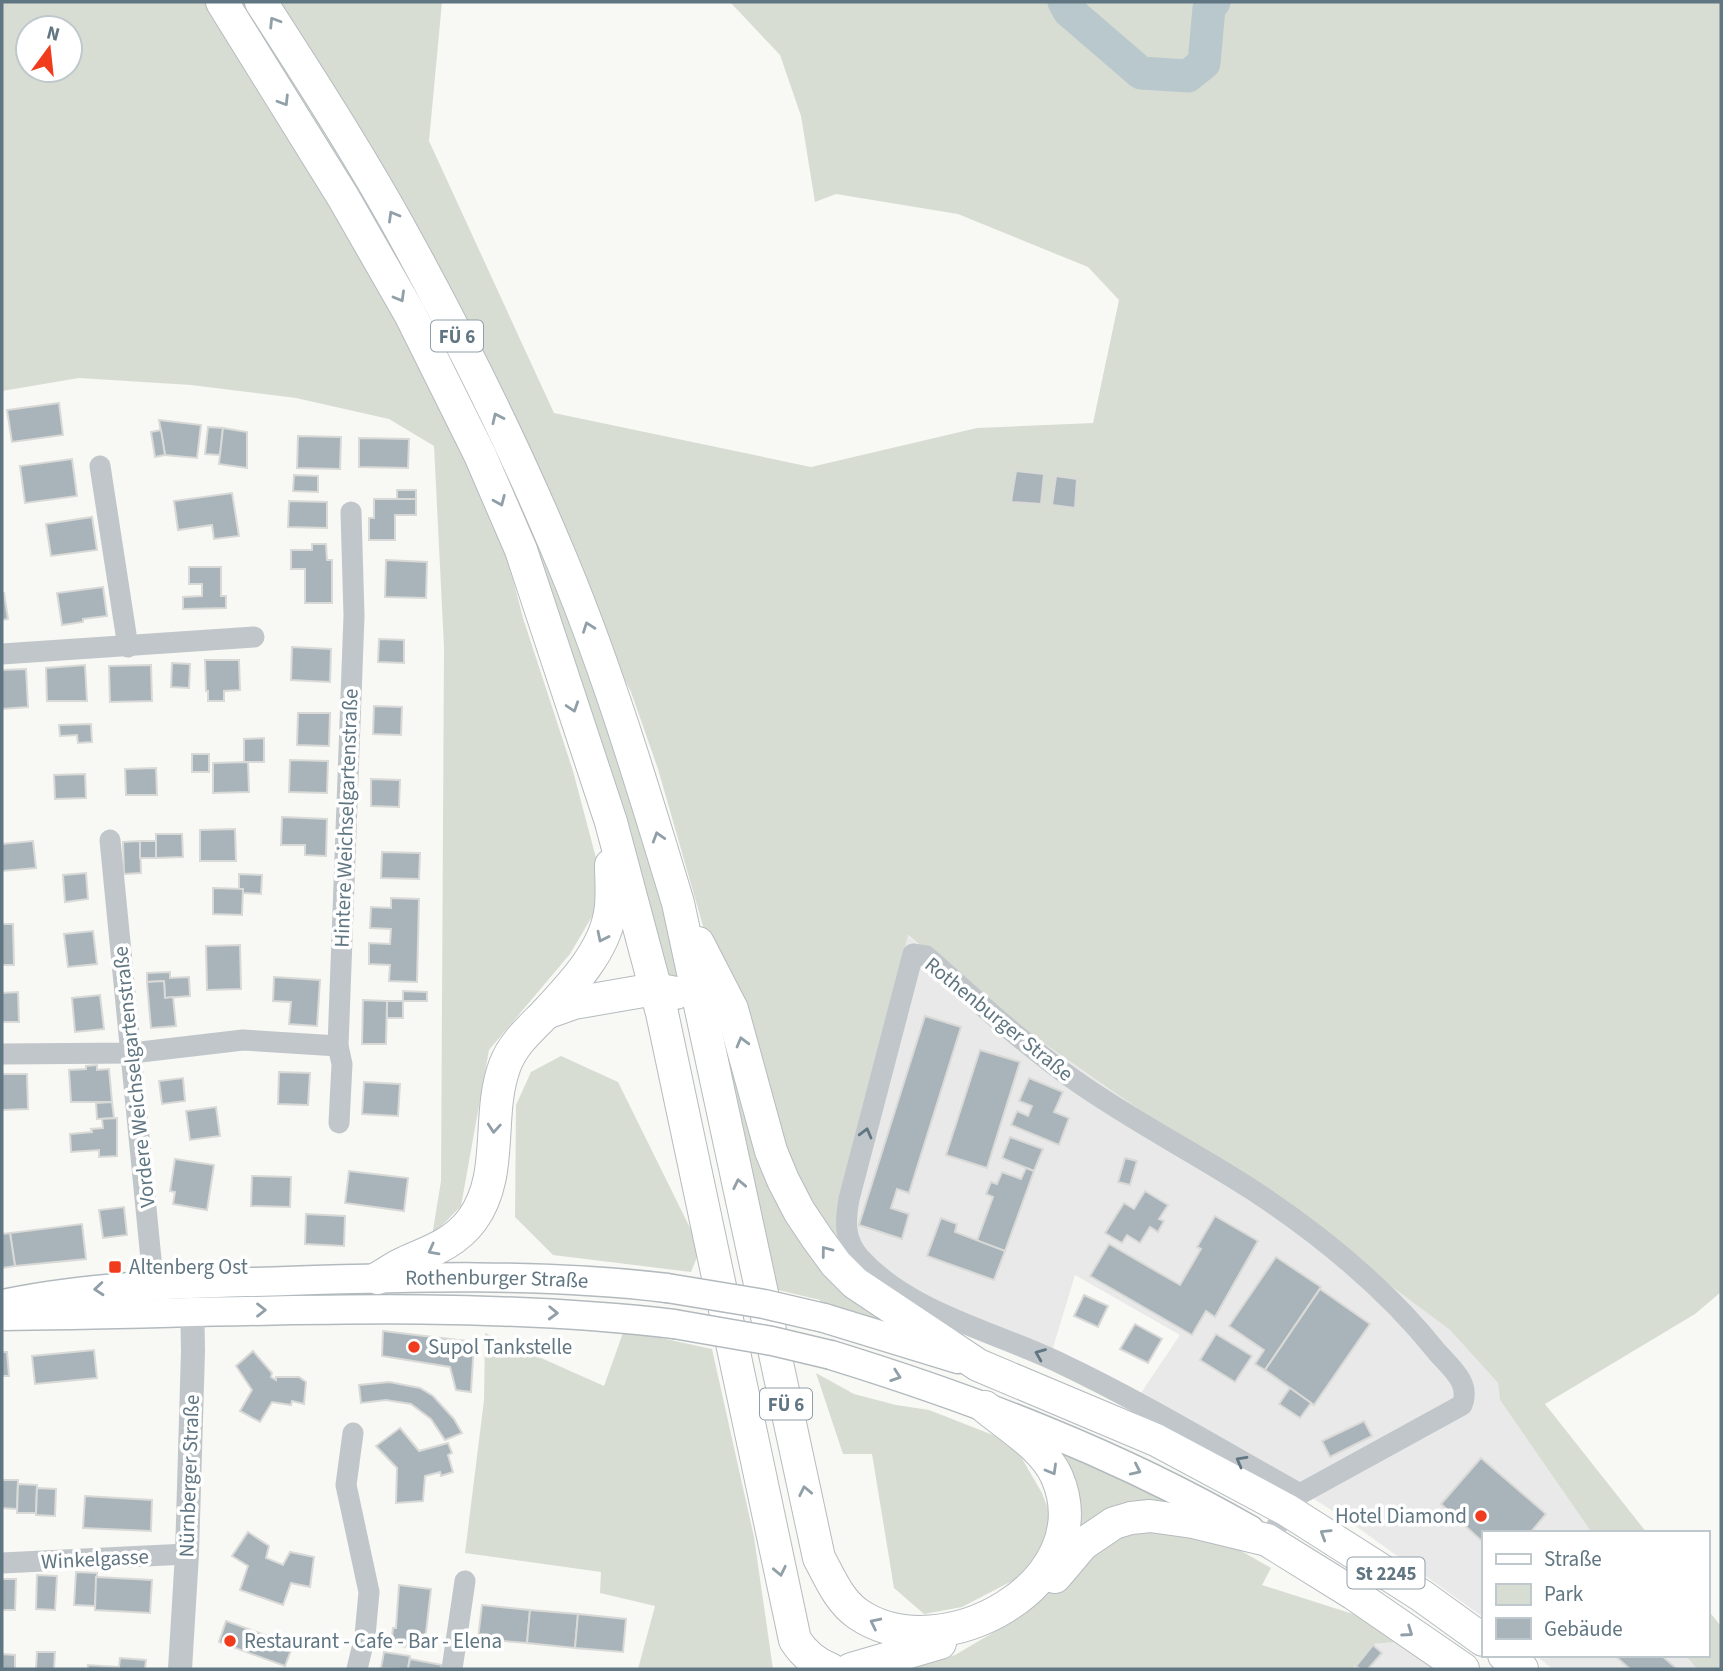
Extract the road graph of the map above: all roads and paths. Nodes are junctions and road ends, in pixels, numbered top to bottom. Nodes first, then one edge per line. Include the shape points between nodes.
1 (222, 2) edge
2 (261, 2) edge
3 (100, 466) dead end
4 (351, 512) dead end
5 (254, 637) dead end
6 (128, 647) junction
7 (2, 654) edge
8 (611, 821) junction
9 (110, 840) dead end
10 (678, 902) junction
11 (655, 989) junction
12 (698, 996) junction
13 (545, 1014) junction
14 (338, 1046) junction
15 (132, 1052) junction
16 (2, 1054) edge
17 (340, 1124) dead end
18 (378, 1278) junction
19 (192, 1283) junction
20 (154, 1285) junction
21 (2, 1305) edge
22 (156, 1313) junction
23 (192, 1313) junction
24 (2, 1316) edge
25 (978, 1365) junction
26 (985, 1407) junction
27 (353, 1433) dead end
28 (1294, 1502) junction
29 (1267, 1540) junction
30 (187, 1554) junction
31 (2, 1563) edge
32 (465, 1581) dead end
33 (1482, 1639) edge
34 (1507, 1657) edge
35 (180, 1669) edge
36 (357, 1669) edge
37 (452, 1669) edge
38 (830, 1669) edge
39 (851, 1669) edge
40 (1462, 1669) edge
41 (1522, 1669) edge

1 -> 8 main road, FÜ 6 via 410,314 480,455 521,550
10 -> 2 main road, FÜ 6 via 611,691 554,541 465,349 409,245
3 - 6 street
4 - 14 street, Hintere Weichselgartenstraße via 354,616
5 - 6 street
6 - 7 street
8 - 11 main road, FÜ 6
8 -> 13 main road via 611,911 605,934 585,968
9 - 15 street, Vordere Weichselgartenstraße
10 - 12 main road, FÜ 6
25 -> 10 main road via 855,1283 799,1211 771,1151 732,1009
11 - 12 main road
11 - 13 main road via 574,1003
11 -> 38 main road, FÜ 6 via 795,1640 818,1665
26 -> 12 main road, FÜ 6 via 1033,1446 1056,1476 1066,1509 1054,1560 1030,1589 998,1613 941,1632 886,1629 856,1613 841,1598 819,1558
13 -> 18 main road via 514,1047 501,1076 485,1201 455,1238
14 - 15 street via 243,1040
14 - 17 street, Hintere Weichselgartenstraße via 342,1064
15 - 16 street
15 - 20 street, Vordere Weichselgartenstraße
18 - 19 main road, Rothenburger Straße / St 2245
18 - 25 main road, Rothenburger Straße / St 2245, bridge via 553,1279 667,1288 824,1318
19 - 20 main road, Rothenburger Straße / St 2245
19 - 23 street, Nürnberger Straße
20 -> 21 main road, Rothenburger Straße / St 2245 via 58,1293
20 - 22 street, Vordere Weichselgartenstraße
22 - 23 main road, Rothenburger Straße / St 2245
22 - 24 main road, Rothenburger Straße / St 2245
23 -> 26 main road, Rothenburger Straße / St 2245, bridge via 471,1311 674,1324 831,1355
23 - 30 street, Nürnberger Straße
25 - 28 main road, Rothenburger Straße / St 2245
26 -> 29 main road, Rothenburger Straße / St 2245 via 1143,1473
27 - 36 street via 346,1485 369,1592
28 -> 28 street, Rothenburger Straße via 1127,1395 924,1304 872,1269 852,1248 845,1223 849,1199 913,954 926,956 1024,1042 1116,1109 1298,1222 1390,1299 1463,1384 1466,1395 1462,1405
28 - 29 street, Rothenburger Straße
33 -> 28 main road, Rothenburger Straße / St 2245
29 - 39 main road via 1170,1517 1114,1523 1083,1544 1048,1586 997,1626
29 -> 40 main road, Rothenburger Straße / St 2245
30 - 31 street, Winkelgasse
30 - 35 street, Nürnberger Straße
32 - 37 street
34 - 41 main road

